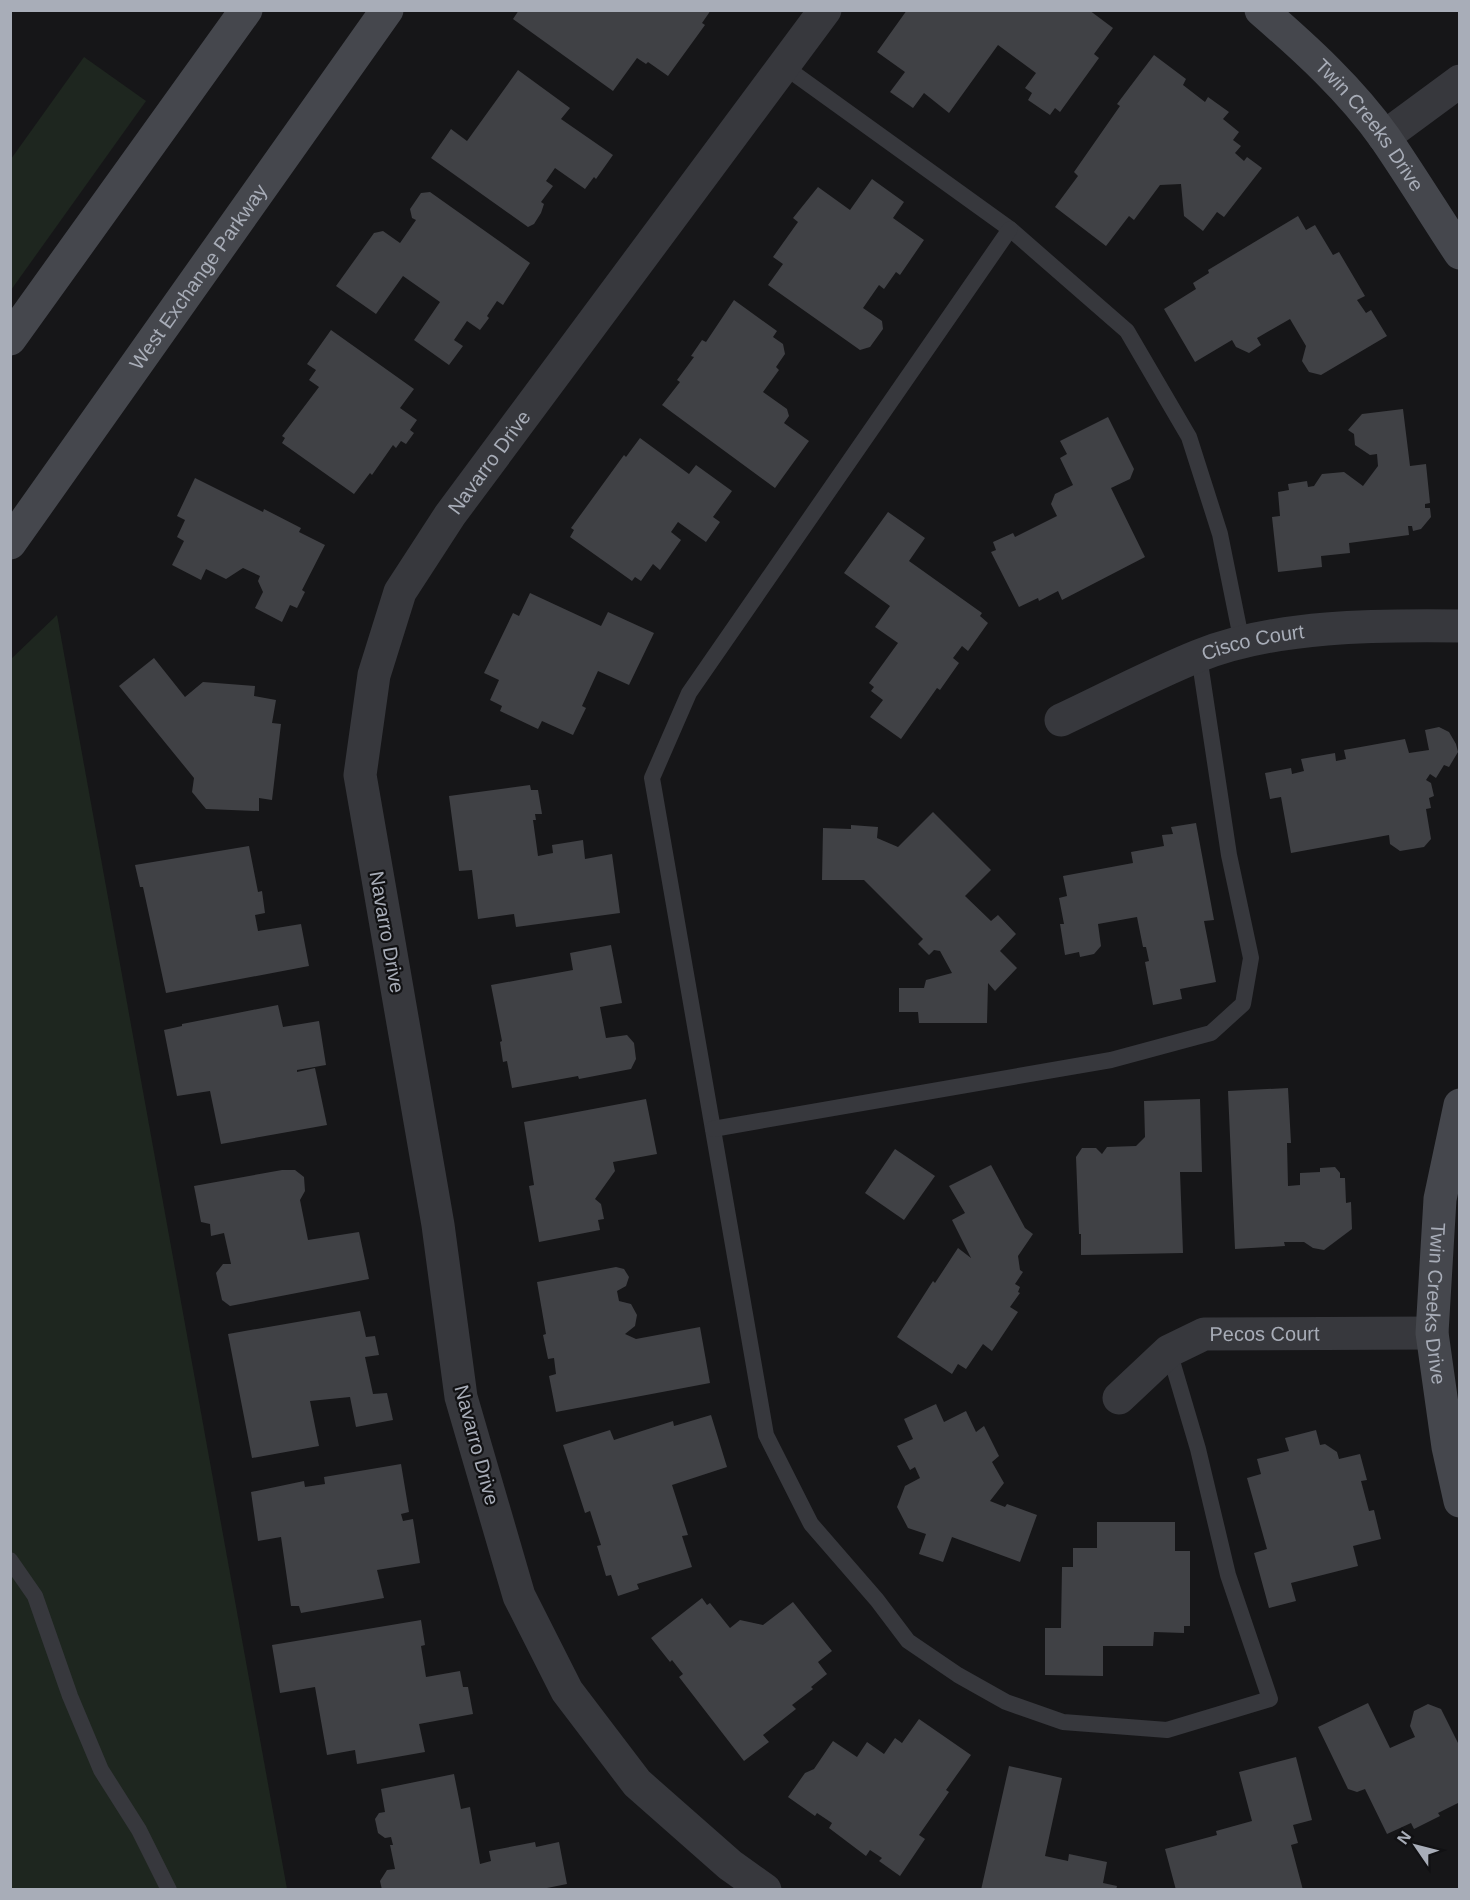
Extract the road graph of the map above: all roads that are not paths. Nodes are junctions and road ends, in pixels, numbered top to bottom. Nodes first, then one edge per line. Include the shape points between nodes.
1 (387, 10) edge
2 (825, 10) edge
3 (1262, 10) edge
4 (239, 13) edge
5 (785, 66) junction
6 (1460, 81) edge
7 (1384, 137) junction
8 (1011, 229) junction
9 (1460, 253) edge
10 (10, 339) edge
11 (10, 543) edge
12 (1460, 626) edge
13 (1242, 643) junction
14 (1198, 656) junction
15 (1061, 720) dead end
16 (1460, 1104) edge
17 (712, 1129) junction
18 (1432, 1333) junction
19 (1169, 1351) junction
20 (1119, 1398) dead end
21 (1460, 1502) edge
22 (10, 1560) edge
23 (169, 1890) edge
24 (765, 1890) edge

1 - 11 main road, West Exchange Parkway
2 - 5 street, Navarro Drive
3 - 7 main road, Twin Creeks Drive via 1320,64
4 - 10 main road
5 - 8 lane
5 - 24 street, Navarro Drive via 450,515 400,592 374,675 360,775 438,1225 460,1397 519,1596 567,1691 637,1783 730,1865
6 - 7 street
7 - 9 main road, Twin Creeks Drive
8 - 13 lane via 1126,331 1189,437 1220,534
8 - 17 lane via 689,693 652,778
12 - 13 street, Cisco Court via 1317,629
13 - 14 street, Cisco Court
14 - 15 street, Cisco Court
14 - 17 lane via 1229,855 1251,958 1244,1004 1211,1033 1111,1060
16 - 18 main road, Twin Creeks Drive via 1440,1199
17 - 19 lane via 766,1435 811,1524 908,1641 1006,1702 1063,1722 1167,1730 1270,1699 1228,1575 1198,1449
18 - 19 street, Pecos Court via 1204,1334
18 - 21 main road, Twin Creeks Drive
19 - 20 street, Pecos Court
22 - 23 lane via 35,1596 101,1770 139,1830

